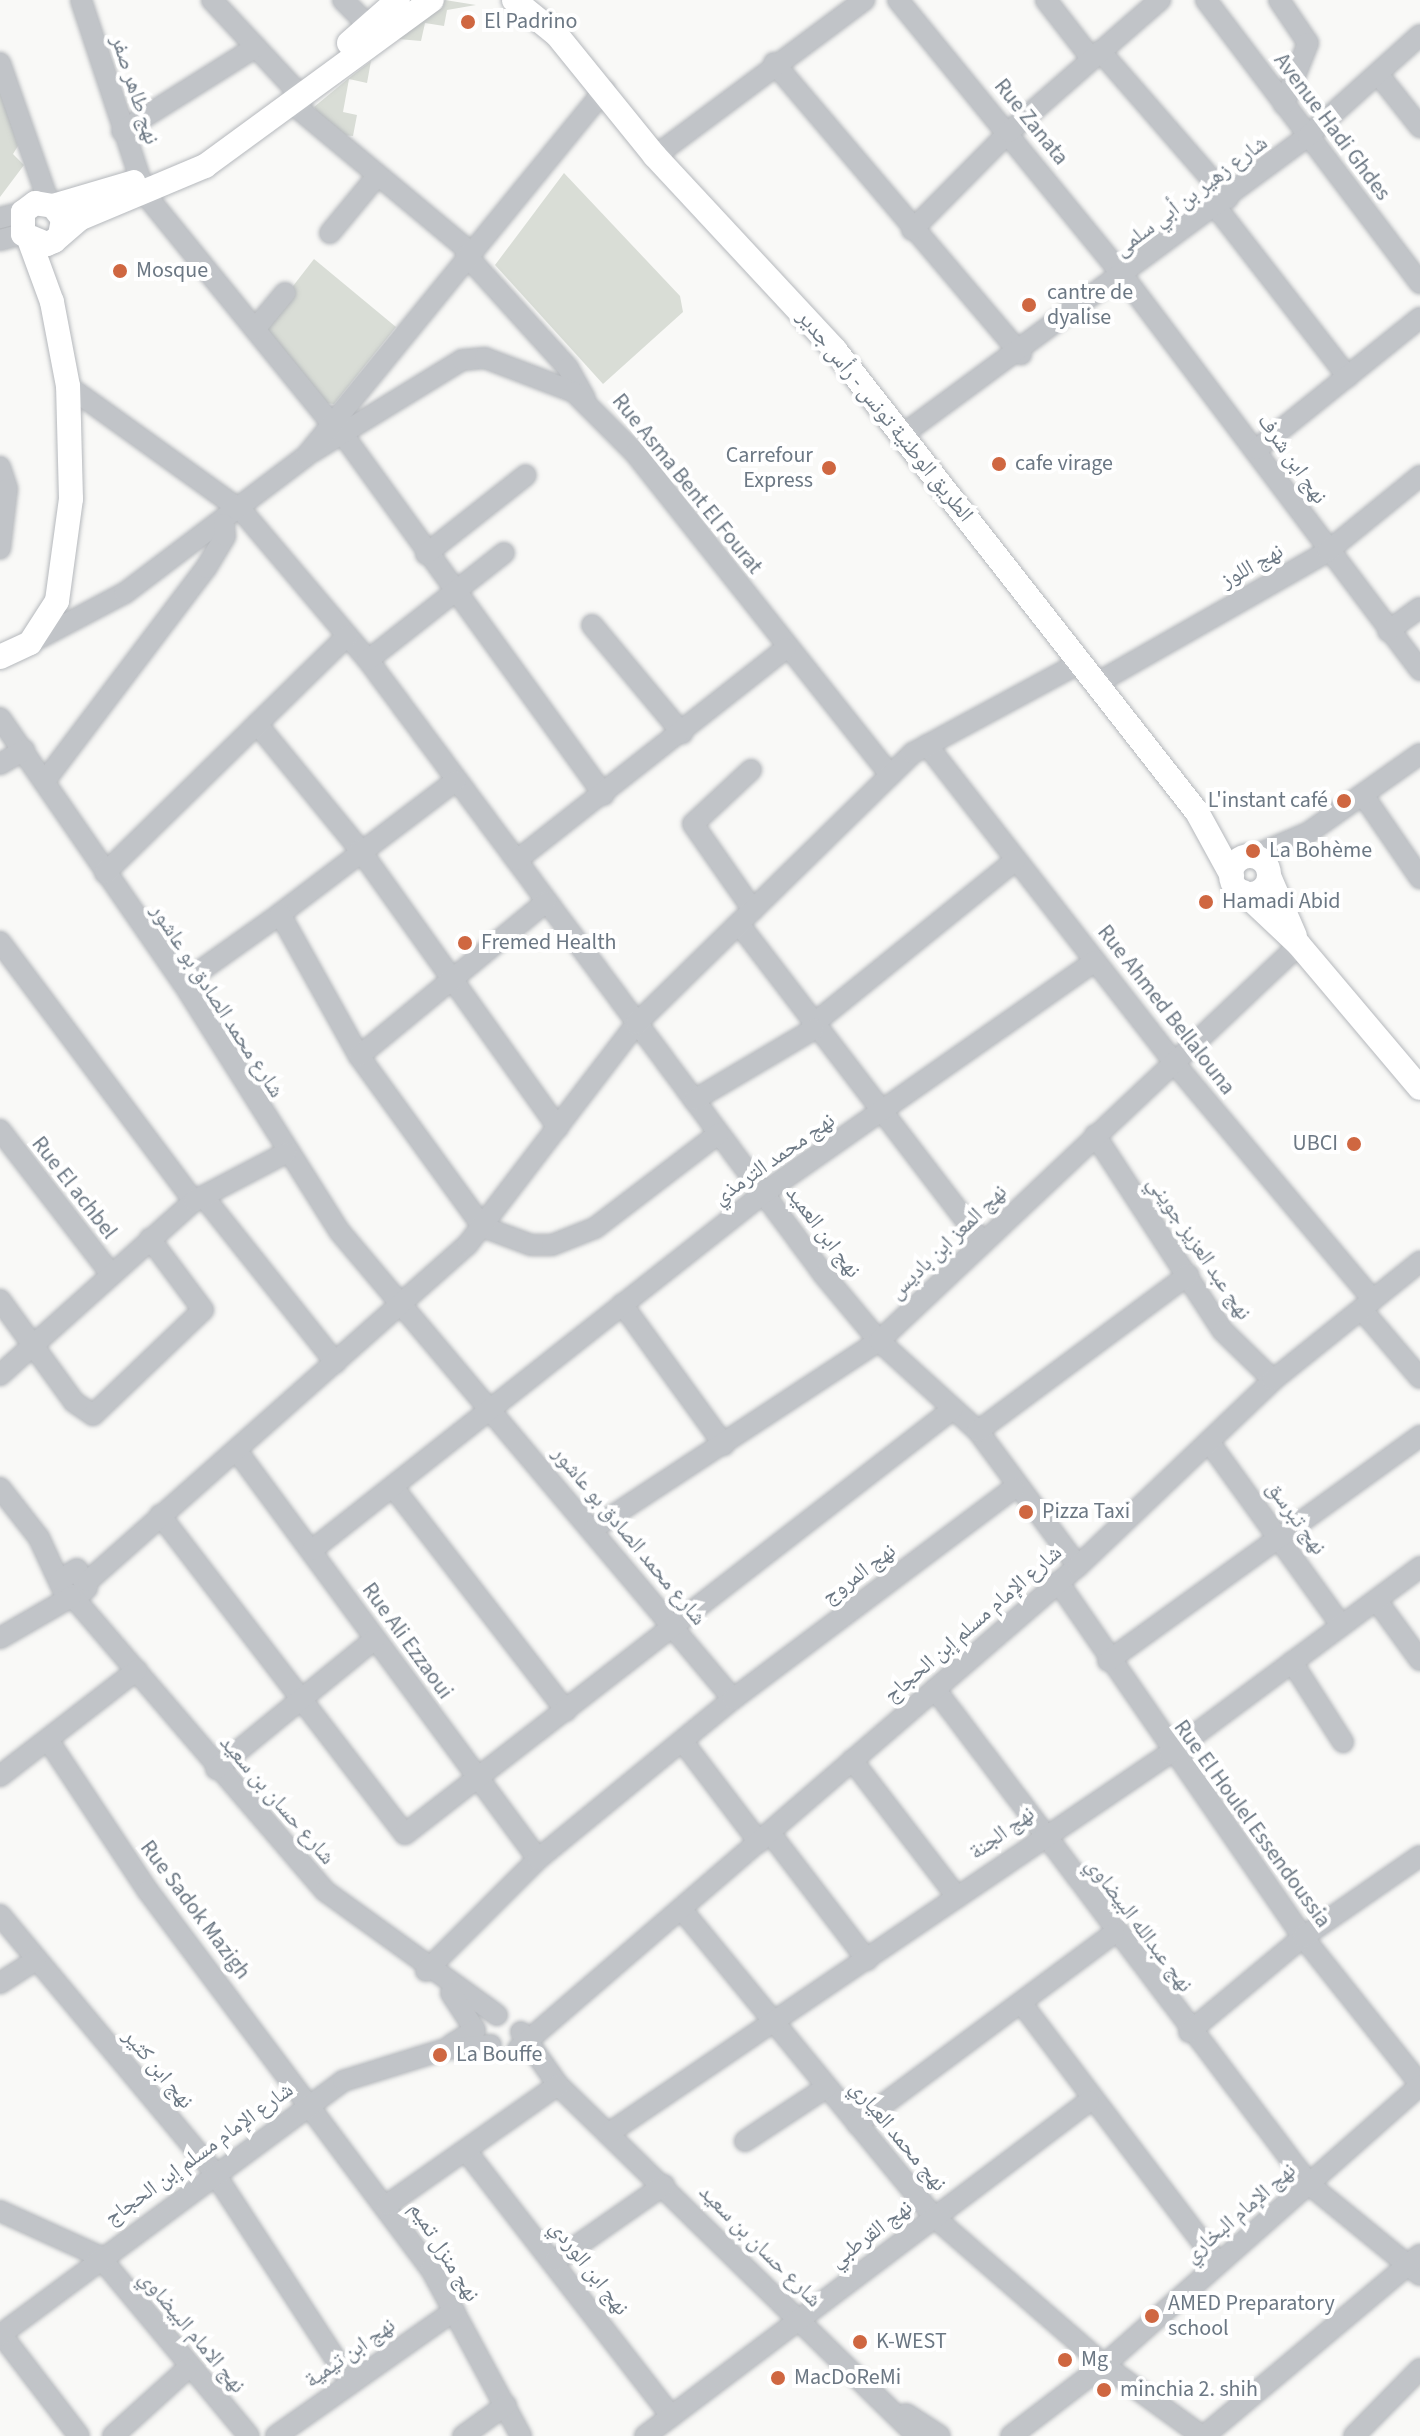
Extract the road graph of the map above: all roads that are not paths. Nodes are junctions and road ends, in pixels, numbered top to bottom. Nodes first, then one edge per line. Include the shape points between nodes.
1 (81, 0) edge
2 (212, 0) edge
3 (343, 0) edge
4 (398, 0) edge
5 (432, 0) edge
6 (514, 0) edge
7 (540, 0) edge
8 (864, 0) edge
9 (898, 0) edge
10 (1046, 0) edge
11 (1160, 0) edge
12 (1279, 0) edge
13 (1208, 1) edge
14 (375, 32) junction
15 (557, 35) junction
16 (1420, 35) edge
17 (256, 47) junction
18 (1095, 55) junction
19 (0, 63) edge
20 (774, 63) junction
21 (1378, 74) junction
22 (605, 90) junction
23 (297, 97) junction
24 (1284, 104) junction
25 (1420, 127) edge
26 (122, 131) junction
27 (1009, 132) junction
28 (1308, 136) junction
29 (655, 156) junction
30 (378, 175) junction
31 (142, 187) junction
32 (1222, 202) junction
33 (32, 224) edge
34 (912, 230) junction
35 (330, 233) dead end
36 (468, 253) junction
37 (1124, 277) junction
38 (1420, 283) edge
39 (285, 293) dead end
40 (1420, 318) edge
41 (255, 329) junction
42 (1021, 354) junction
43 (1348, 377) junction
44 (68, 386) junction
45 (586, 400) junction
46 (338, 429) junction
47 (902, 435) junction
48 (1257, 449) junction
49 (0, 467) edge
50 (526, 475) dead end
51 (1420, 476) edge
52 (242, 511) junction
53 (224, 524) junction
54 (0, 549) edge
55 (1328, 551) junction
56 (504, 553) dead end
57 (426, 554) junction
58 (457, 596) junction
59 (1420, 608) edge
60 (592, 625) dead end
61 (1388, 631) junction
62 (347, 636) junction
63 (30, 643) junction
64 (786, 648) junction
65 (0, 657) edge
66 (368, 660) junction
67 (1420, 670) edge
68 (1088, 672) junction
69 (0, 718) edge
70 (257, 724) junction
71 (682, 733) junction
72 (927, 745) junction
73 (24, 750) junction
74 (1420, 754) edge
75 (0, 764) edge
76 (751, 770) dead end
77 (890, 775) junction
78 (455, 781) junction
79 (44, 782) junction
80 (604, 795) junction
81 (1363, 795) junction
82 (1197, 812) junction
83 (360, 850) junction
84 (517, 860) junction
85 (1016, 860) junction
86 (1261, 865) junction
87 (105, 873) junction
88 (1420, 878) edge
89 (1237, 884) junction
90 (546, 902) junction
91 (280, 914) junction
92 (746, 917) junction
93 (0, 942) edge
94 (1299, 945) junction
95 (1095, 961) junction
96 (183, 983) junction
97 (453, 983) junction
98 (636, 1024) junction
99 (813, 1027) junction
100 (359, 1056) junction
101 (1175, 1064) junction
102 (1420, 1088) edge
103 (694, 1100) junction
104 (879, 1115) junction
105 (558, 1128) junction
106 (1, 1133) edge
107 (718, 1134) junction
108 (1095, 1135) junction
109 (286, 1153) junction
110 (764, 1193) junction
111 (198, 1198) junction
112 (483, 1227) junction
113 (150, 1239) junction
114 (982, 1242) junction
115 (1420, 1262) edge
116 (111, 1274) junction
117 (1188, 1275) junction
118 (0, 1300) edge
119 (622, 1304) junction
120 (1368, 1305) junction
121 (399, 1306) junction
122 (879, 1341) junction
123 (32, 1343) junction
124 (336, 1363) junction
125 (0, 1375) edge
126 (1420, 1378) edge
127 (1273, 1380) junction
128 (487, 1406) junction
129 (953, 1409) junction
130 (978, 1431) junction
131 (1420, 1436) edge
132 (1209, 1442) junction
133 (724, 1445) junction
134 (237, 1451) junction
135 (393, 1487) junction
136 (0, 1488) edge
137 (1014, 1488) junction
138 (160, 1515) junction
139 (594, 1528) junction
140 (1279, 1533) junction
141 (312, 1550) junction
142 (1078, 1566) junction
143 (1420, 1567) edge
144 (1058, 1582) junction
145 (74, 1583) junction
146 (1377, 1601) junction
147 (672, 1622) junction
148 (1341, 1625) junction
149 (0, 1638) edge
150 (375, 1639) junction
151 (1420, 1660) edge
152 (1108, 1661) junction
153 (1292, 1662) junction
154 (137, 1670) junction
155 (935, 1689) junction
156 (301, 1699) junction
157 (733, 1699) junction
158 (566, 1711) junction
159 (48, 1740) junction
160 (683, 1742) junction
161 (1343, 1742) dead end
162 (1170, 1753) junction
163 (852, 1760) junction
164 (216, 1769) junction
165 (0, 1776) edge
166 (477, 1779) junction
167 (1041, 1833) junction
168 (764, 1838) junction
169 (1420, 1856) edge
170 (538, 1859) junction
171 (957, 1897) junction
172 (682, 1910) junction
173 (0, 1915) edge
174 (1114, 1933) junction
175 (1303, 1937) junction
176 (36, 1960) junction
177 (867, 1960) junction
178 (426, 1971) junction
179 (0, 1983) edge
180 (443, 1984) junction
181 (1022, 2004) junction
182 (775, 2025) junction
183 (475, 2030) junction
184 (1189, 2032) junction
185 (510, 2037) junction
186 (446, 2049) junction
187 (1420, 2084) edge
188 (558, 2085) junction
189 (827, 2087) junction
190 (1089, 2101) junction
191 (312, 2102) junction
192 (857, 2124) junction
193 (609, 2133) junction
194 (745, 2141) dead end
195 (467, 2152) junction
196 (213, 2171) junction
197 (664, 2185) junction
198 (1310, 2185) junction
199 (387, 2205) junction
200 (0, 2211) edge
201 (934, 2217) junction
202 (99, 2256) junction
203 (555, 2261) junction
204 (1218, 2263) junction
205 (1416, 2265) edge
206 (454, 2311) junction
207 (799, 2319) junction
208 (1, 2334) edge
209 (1104, 2365) junction
210 (187, 2369) junction
211 (1420, 2369) edge
212 (349, 2380) junction
213 (506, 2405) junction
214 (896, 2408) junction
215 (671, 2416) junction
216 (1011, 2435) edge
217 (79, 2436) edge
218 (113, 2436) edge
219 (249, 2436) edge
220 (276, 2436) edge
221 (463, 2436) edge
222 (521, 2436) edge
223 (645, 2436) edge
224 (917, 2436) edge
225 (940, 2436) edge
226 (1203, 2436) edge
227 (1354, 2436) edge

1 - 26 street, نهج طاهر صفر
2 - 17 street
3 - 14 street
4 - 14 main road
5 - 14 main road
6 - 15 main road, الطريق الوطنية تونس - رأس جدير
7 - 15 main road, الطريق الوطنية تونس - رأس جدير
8 - 20 street
9 - 27 street, Rue Zanata
10 - 18 street
11 - 18 street
12 - 24 street via 1308,43
13 - 24 street, Avenue Hadi Ghdes
14 - 23 main road
15 - 22 main road, الطريق الوطنية تونس - رأس جدير
16 - 21 street, شارع زهير بن أبي سلمى
17 - 23 street
17 - 26 street
18 - 27 street
18 - 32 street
19 - 33 street via 31,161
20 - 29 street
20 - 34 street
21 - 25 street
21 - 28 street, شارع زهير بن أبي سلمى
22 - 29 main road, الطريق الوطنية تونس - رأس جدير
22 - 36 street
23 - 30 street
23 - 31 main road via 229,152
24 - 28 street, Avenue Hadi Ghdes
26 - 31 street, نهج طاهر صفر
27 - 34 street
27 - 37 street, Rue Zanata
28 - 32 street, شارع زهير بن أبي سلمى
28 - 38 street, Avenue Hadi Ghdes
29 - 47 main road, الطريق الوطنية تونس - رأس جدير via 757,258
30 - 35 street
30 - 36 street
31 - 33 main road via 79,219
31 - 41 street, نهج طاهر صفر
32 - 37 street, شارع زهير بن أبي سلمى
32 - 43 street
33 - 44 main road
34 - 42 street
36 - 45 street via 568,368
36 - 46 street
37 - 42 street, شارع زهير بن أبي سلمى
37 - 48 street, نهج ابن شرف
39 - 41 street
40 - 43 street
41 - 46 street, نهج طاهر صفر
42 - 47 street, شارع زهير بن أبي سلمى
43 - 48 street
44 - 52 street, نهج ابن العميد
44 - 63 main road via 71,499 63,568 53,610
45 - 46 street, Rue Asma Bent El Fourat via 485,358 462,360
45 - 64 street, Rue Asma Bent El Fourat
46 - 52 street, Rue Asma Bent El Fourat
46 - 57 street, نهج طاهر صفر
47 - 68 main road, الطريق الوطنية تونس - رأس جدير
48 - 55 street, نهج ابن شرف
49 - 54 street via 7,489
50 - 57 street
51 - 55 street, نهج اللوز
52 - 53 street, Rue Asma Bent El Fourat
52 - 62 street, نهج ابن العميد
53 - 63 street, Rue Asma Bent El Fourat via 125,593
53 - 79 street via 225,536 206,568
55 - 61 street, نهج ابن شرف
55 - 68 street, نهج اللوز
56 - 58 street
57 - 58 street, نهج طاهر صفر
58 - 66 street
58 - 80 street, نهج طاهر صفر
59 - 61 street
60 - 71 street
61 - 67 street, نهج ابن شرف
62 - 66 street, نهج ابن العميد
62 - 70 street
63 - 65 main road
64 - 71 street
64 - 77 street, Rue Asma Bent El Fourat
66 - 78 street, نهج ابن العميد
68 - 72 street, نهج اللوز
68 - 82 main road, الطريق الوطنية تونس - رأس جدير
69 - 73 street, شارع محمد الصادق بو عاشور
70 - 83 street
70 - 87 street
71 - 80 street
72 - 77 street, نهج اللوز
72 - 85 street, Rue Ahmed Bellalouna
73 - 75 street
73 - 79 street, شارع محمد الصادق بو عاشور
74 - 81 street
76 - 92 street via 693,824
77 - 92 street, نهج اللوز
78 - 83 street
78 - 84 street, نهج ابن العميد
79 - 87 street, شارع محمد الصادق بو عاشور
80 - 84 street
81 - 86 street
81 - 88 street
82 - 86 main road, الطريق الوطنية تونس - رأس جدير
82 - 89 main road, الطريق الوطنية تونس - رأس جدير
83 - 91 street
83 - 97 street
84 - 90 street, نهج ابن العميد
85 - 95 street, Rue Ahmed Bellalouna
85 - 99 street
86 - 89 main road via 1235,864
86 - 89 main road via 1260,891
86 - 94 main road, الطريق الوطنية تونس - رأس جدير
87 - 96 street, شارع محمد الصادق بو عاشور
89 - 94 main road, الطريق الوطنية تونس - رأس جدير
90 - 97 street
90 - 98 street, نهج ابن العميد
91 - 96 street
91 - 100 street
92 - 98 street, نهج اللوز
92 - 99 street
93 - 111 street
94 - 101 street, نهج المعز ابن باديس
94 - 102 main road, الطريق الوطنية تونس - رأس جدير
95 - 101 street, Rue Ahmed Bellalouna
95 - 104 street, نهج محمد الترمذي
96 - 109 street, شارع محمد الصادق بو عاشور
97 - 100 street
97 - 105 street
98 - 103 street, نهج ابن العميد
98 - 105 street, نهج اللوز
99 - 103 street
99 - 104 street
100 - 112 street
101 - 108 street, نهج المعز ابن باديس
101 - 120 street, Rue Ahmed Bellalouna
103 - 107 street, نهج ابن العميد
104 - 110 street, نهج محمد الترمذي
104 - 114 street
105 - 112 street, نهج اللوز
106 - 116 street, Rue El achbel
107 - 110 street, نهج ابن العميد
107 - 112 street via 568,1240 531,1245
108 - 114 street, نهج المعز ابن باديس
108 - 117 street, نهج عبد العزيز جويني
109 - 111 street
109 - 121 street, شارع محمد الصادق بو عاشور
110 - 119 street, نهج محمد الترمذي
110 - 122 street, نهج ابن العميد
111 - 113 street
111 - 124 street
112 - 121 street, نهج اللوز
113 - 116 street
113 - 123 street via 203,1310 95,1414 74,1402
114 - 122 street, نهج المعز ابن باديس
115 - 120 street, شارع اﻹمام مسلم إبن الحجاج
116 - 123 street
117 - 127 street, نهج عبد العزيز جويني via 1223,1331
117 - 130 street
118 - 123 street
119 - 128 street, نهج محمد الترمذي
119 - 133 street
120 - 126 street, Rue Ahmed Bellalouna
120 - 127 street, شارع اﻹمام مسلم إبن الحجاج
121 - 124 street, نهج اللوز
121 - 128 street, شارع محمد الصادق بو عاشور
122 - 129 street, نهج ابن العميد
122 - 133 street, نهج المعز ابن باديس
123 - 125 street
124 - 134 street, نهج اللوز
127 - 132 street, شارع اﻹمام مسلم إبن الحجاج
128 - 135 street, نهج محمد الترمذي
128 - 139 street, شارع محمد الصادق بو عاشور
129 - 130 street, نهج ابن العميد
129 - 147 street
130 - 137 street, نهج ابن العميد
131 - 140 street
132 - 140 street, نهج تبرسق
132 - 142 street, شارع اﻹمام مسلم إبن الحجاج
133 - 139 street, نهج المعز ابن باديس
134 - 138 street, نهج اللوز
134 - 141 street, Rue Ali Ezzaoui
135 - 141 street, نهج محمد الترمذي
135 - 158 street
136 - 145 street, شارع حسان بن سعيد
137 - 142 street, نهج ابن العميد
137 - 157 street, نهج المروج
138 - 145 street, نهج اللوز
138 - 156 street
139 - 147 street, شارع محمد الصادق بو عاشور
140 - 148 street, نهج تبرسق
140 - 152 street
141 - 150 street, Rue Ali Ezzaoui
142 - 144 street, شارع اﻹمام مسلم إبن الحجاج
143 - 146 street, نهج الجنة
144 - 152 street, Rue El Houlel Essendoussia
144 - 155 street, شارع اﻹمام مسلم إبن الحجاج
145 - 149 street, نهج اللوز
145 - 154 street, شارع حسان بن سعيد
146 - 148 street, نهج الجنة
146 - 151 street
147 - 157 street, شارع محمد الصادق بو عاشور
147 - 158 street
148 - 153 street, نهج الجنة
150 - 156 street
150 - 166 street, Rue Ali Ezzaoui
152 - 162 street, Rue El Houlel Essendoussia
153 - 161 street
153 - 162 street, نهج الجنة
154 - 159 street
154 - 164 street, شارع حسان بن سعيد
155 - 163 street, شارع اﻹمام مسلم إبن الحجاج
155 - 167 street, نهج عبدالله البيضاوي
156 - 164 street
156 - 166 street via 401,1833 417,1830
157 - 160 street, نهج المروج
158 - 166 street
159 - 165 street
159 - 191 street, Rue Sadok Mazigh via 148,1891
160 - 168 street
160 - 170 street, نهج المروج
162 - 167 street, نهج الجنة
162 - 175 street, Rue El Houlel Essendoussia
163 - 168 street, شارع اﻹمام مسلم إبن الحجاج
163 - 171 street
164 - 178 street, شارع حسان بن سعيد via 325,1891
166 - 170 street, Rue Ali Ezzaoui
167 - 171 street, نهج الجنة
167 - 174 street, نهج عبدالله البيضاوي
168 - 172 street, شارع اﻹمام مسلم إبن الحجاج
168 - 177 street
169 - 175 street
170 - 178 street, نهج المروج
171 - 177 street, نهج الجنة
172 - 182 street, نهج محمد العياري
172 - 185 street, شارع اﻹمام مسلم إبن الحجاج via 555,2019
173 - 176 street, نهج ابن كثير
174 - 181 street
174 - 184 street, نهج عبدالله البيضاوي
175 - 184 street
175 - 187 street, Rue El Houlel Essendoussia
176 - 179 street
176 - 196 street, نهج ابن كثير
177 - 182 street, نهج الجنة
178 - 180 street, شارع حسان بن سعيد
180 - 183 street, شارع حسان بن سعيد
180 - 185 street, شارع حسان بن سعيد
181 - 190 street
181 - 192 street
182 - 189 street, نهج محمد العياري
182 - 193 street, نهج الجنة
183 - 185 street, شارع اﻹمام مسلم إبن الحجاج via 484,2015
183 - 186 street, شارع اﻹمام مسلم إبن الحجاج
184 - 198 street, نهج عبدالله البيضاوي
185 - 186 street, شارع اﻹمام مسلم إبن الحجاج
185 - 188 street, شارع حسان بن سعيد
185 - 188 street, شارع حسان بن سعيد
186 - 191 street, شارع اﻹمام مسلم إبن الحجاج via 365,2070
187 - 198 street, نهج الإمام البخاري
188 - 193 street, شارع حسان بن سعيد
188 - 195 street
189 - 192 street, نهج محمد العياري
189 - 194 street
190 - 201 street, نهج القرطبي
190 - 204 street
191 - 196 street, شارع اﻹمام مسلم إبن الحجاج
191 - 199 street, نهج منزل تميم
192 - 201 street, نهج محمد العياري
193 - 197 street, شارع حسان بن سعيد
195 - 199 street
195 - 203 street, نهج ابن الوردي
196 - 202 street, شارع اﻹمام مسلم إبن الحجاج
196 - 212 street, نهج ابن كثير
197 - 203 street
197 - 207 street, شارع حسان بن سعيد
198 - 204 street, نهج الإمام البخاري
198 - 205 street, نهج عبدالله البيضاوي
199 - 206 street, نهج منزل تميم
200 - 202 street
201 - 207 street, نهج القرطبي
201 - 209 street, نهج محمد العياري
202 - 208 street, شارع اﻹمام مسلم إبن الحجاج
202 - 210 street, نهج الامام البيضاوي
203 - 215 street, نهج ابن الوردي
204 - 209 street, نهج الإمام البخاري
205 - 226 street
206 - 212 street, نهج ابن تيمية
206 - 213 street, نهج منزل تميم
207 - 214 street, شارع حسان بن سعيد
207 - 215 street, نهج القرطبي
208 - 217 street
209 - 216 street, نهج الإمام البخاري
209 - 226 street, نهج محمد العياري
210 - 218 street
210 - 219 street, نهج الامام البيضاوي
211 - 227 street
212 - 220 street, نهج ابن تيمية
213 - 221 street
213 - 222 street, نهج منزل تميم
214 - 224 street, شارع حسان بن سعيد
214 - 225 street, شارع حسان بن سعيد
215 - 223 street, نهج القرطبي

